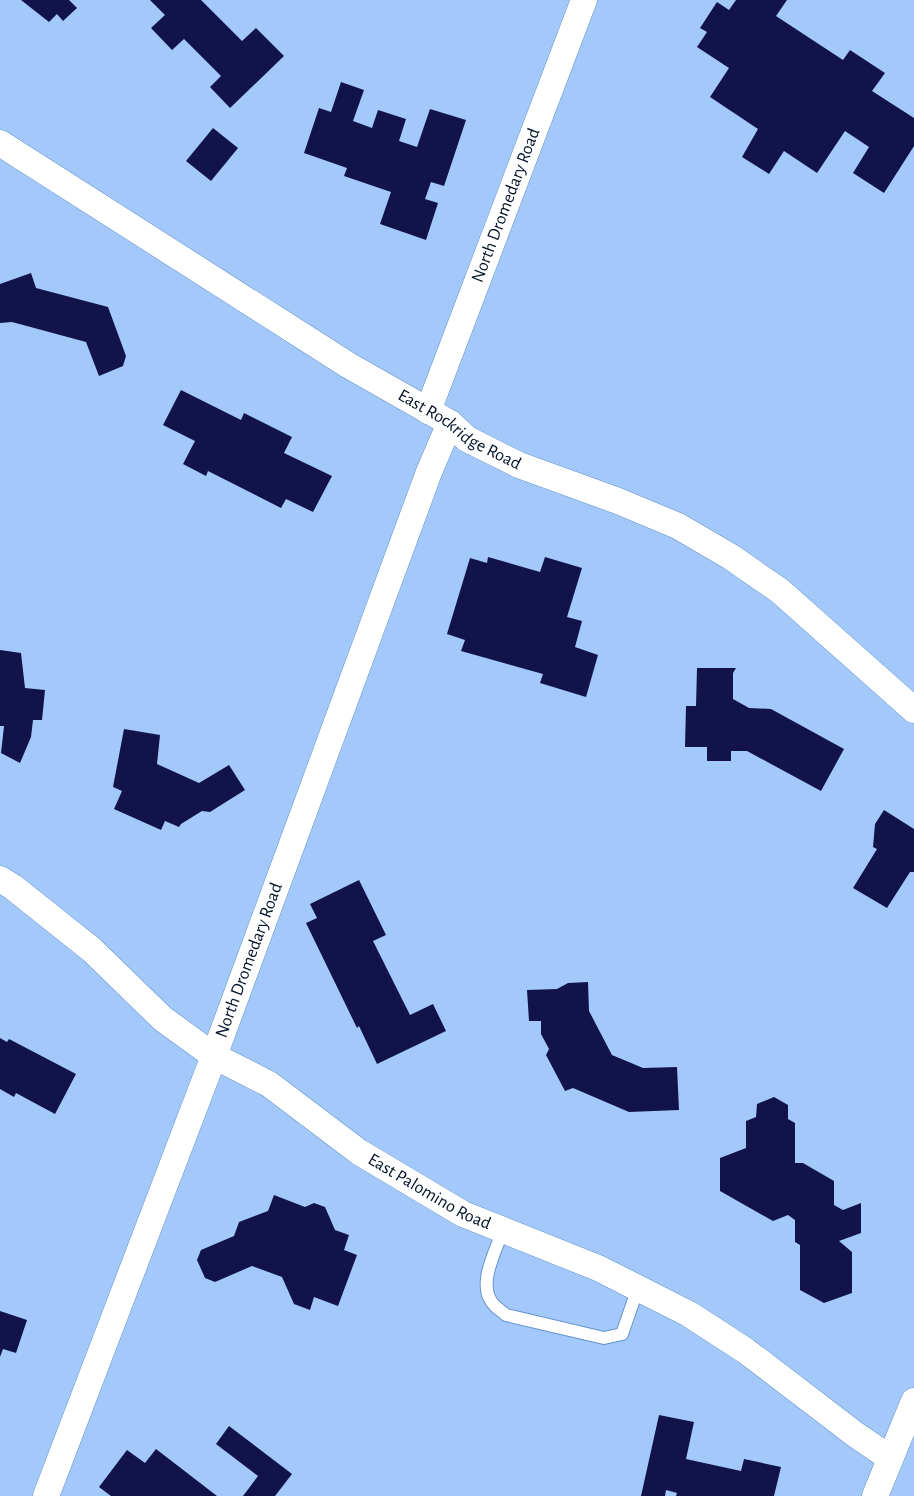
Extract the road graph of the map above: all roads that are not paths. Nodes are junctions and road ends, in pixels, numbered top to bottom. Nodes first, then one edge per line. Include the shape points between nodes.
1 (584, 0) edge
2 (0, 142) edge
3 (439, 417) junction
4 (914, 710) edge
5 (0, 879) edge
6 (214, 1056) junction
7 (503, 1230) junction
8 (638, 1288) junction
9 (914, 1401) edge
10 (890, 1458) junction
11 (46, 1496) edge
12 (875, 1496) edge

1 - 3 street, North Dromedary Road
2 - 3 street, East Rockridge Road via 348,365
3 - 4 street, East Rockridge Road via 467,439 519,465 648,513 731,556 780,591
3 - 6 street, North Dromedary Road via 429,472
5 - 6 street, East Palomino Road via 92,950 163,1019
6 - 7 street, East Palomino Road via 269,1084 369,1158 463,1214
6 - 11 street, North Dromedary Road
7 - 8 street, East Palomino Road
7 - 8 lane via 486,1279 494,1305 506,1314 613,1337 622,1334
8 - 10 street, East Palomino Road via 689,1314 746,1351
9 - 10 street
10 - 12 street

